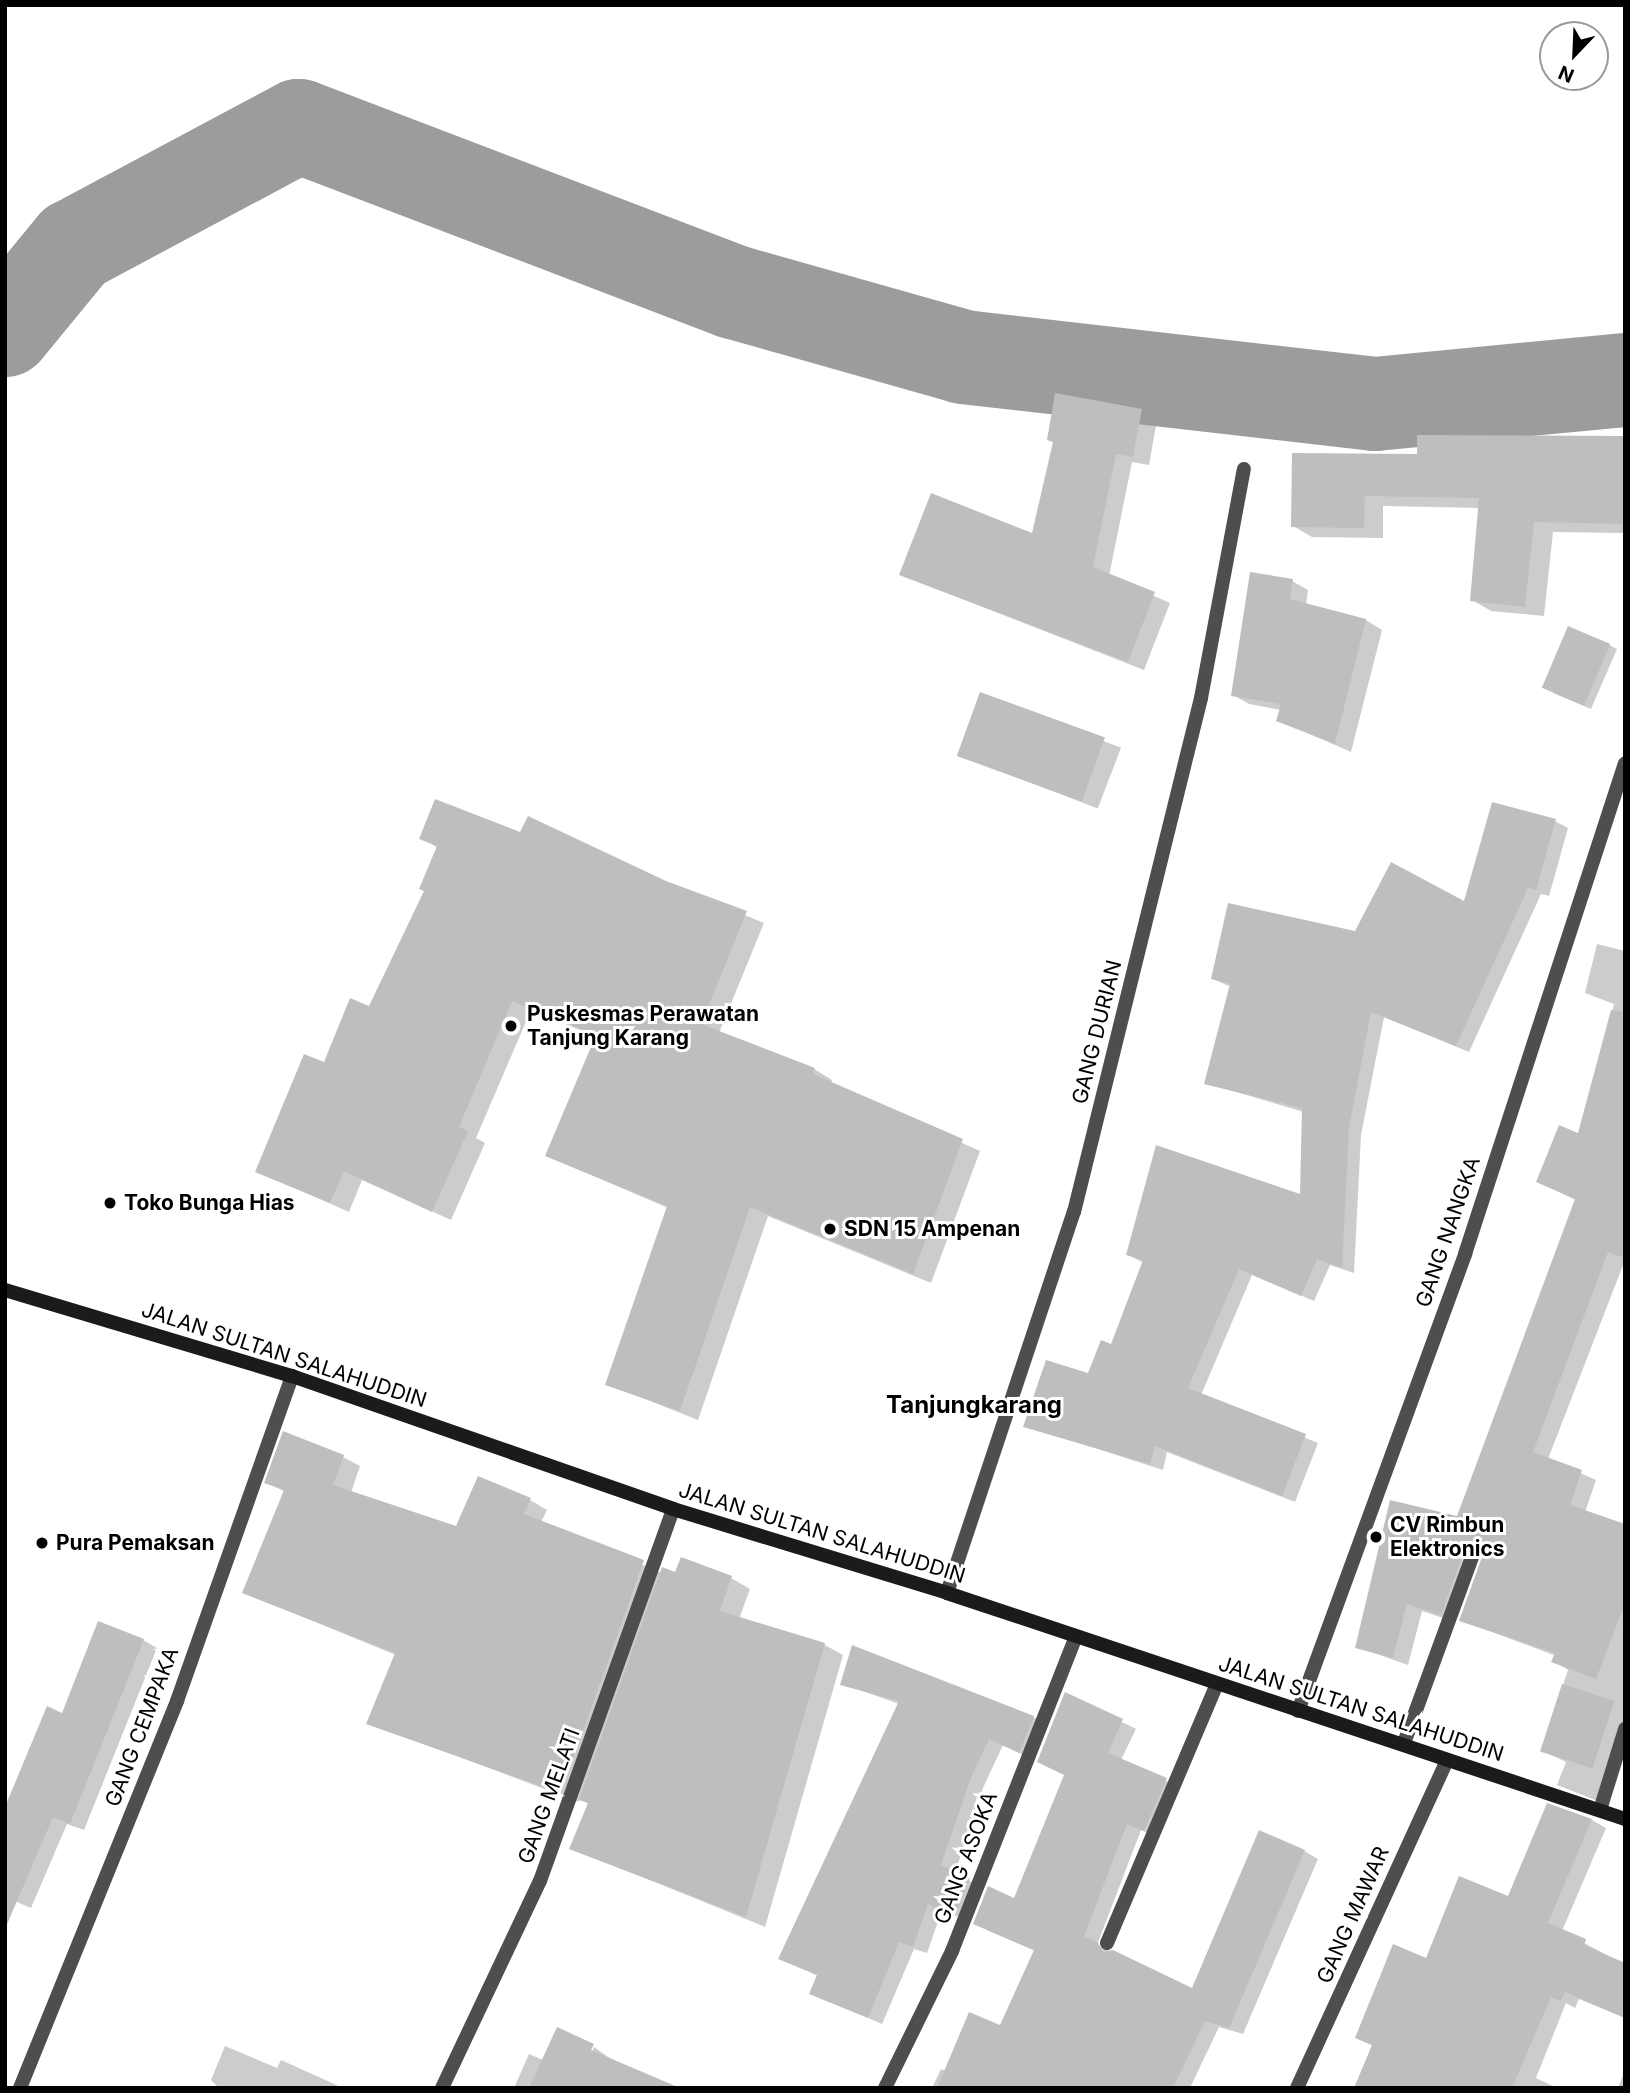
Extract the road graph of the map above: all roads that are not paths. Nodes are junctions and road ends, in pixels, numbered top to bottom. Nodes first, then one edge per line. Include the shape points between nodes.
1 (1244, 470) dead end
2 (1625, 763) edge
3 (5, 1290) edge
4 (292, 1376) junction
5 (673, 1509) junction
6 (1473, 1554) dead end
7 (947, 1593) junction
8 (1075, 1638) junction
9 (1217, 1684) junction
10 (1298, 1711) junction
11 (1625, 1729) edge
12 (1404, 1743) junction
13 (1447, 1760) junction
14 (1600, 1811) junction
15 (1625, 1819) edge
16 (1107, 1944) dead end
17 (20, 2088) edge
18 (442, 2088) edge
19 (885, 2088) edge
20 (1297, 2088) edge

1 - 7 street, GANG DURIAN via 1201,698 1074,1212
2 - 10 street, GANG NANGKA via 1465,1254
3 - 4 main road, JALAN SULTAN SALAHUDDIN
4 - 5 main road, JALAN SULTAN SALAHUDDIN
4 - 17 street, GANG CEMPAKA via 177,1701
5 - 7 main road, JALAN SULTAN SALAHUDDIN
5 - 18 street, GANG MELATI via 540,1881
6 - 12 street
7 - 8 main road, JALAN SULTAN SALAHUDDIN
8 - 9 main road, JALAN SULTAN SALAHUDDIN
8 - 19 street, GANG ASOKA via 953,1951
9 - 10 main road, JALAN SULTAN SALAHUDDIN
9 - 16 street
10 - 12 main road, JALAN SULTAN SALAHUDDIN
11 - 14 street
12 - 13 main road, JALAN SULTAN SALAHUDDIN
13 - 14 main road, JALAN SULTAN SALAHUDDIN
13 - 20 street, GANG MAWAR
14 - 15 main road, JALAN SULTAN SALAHUDDIN

